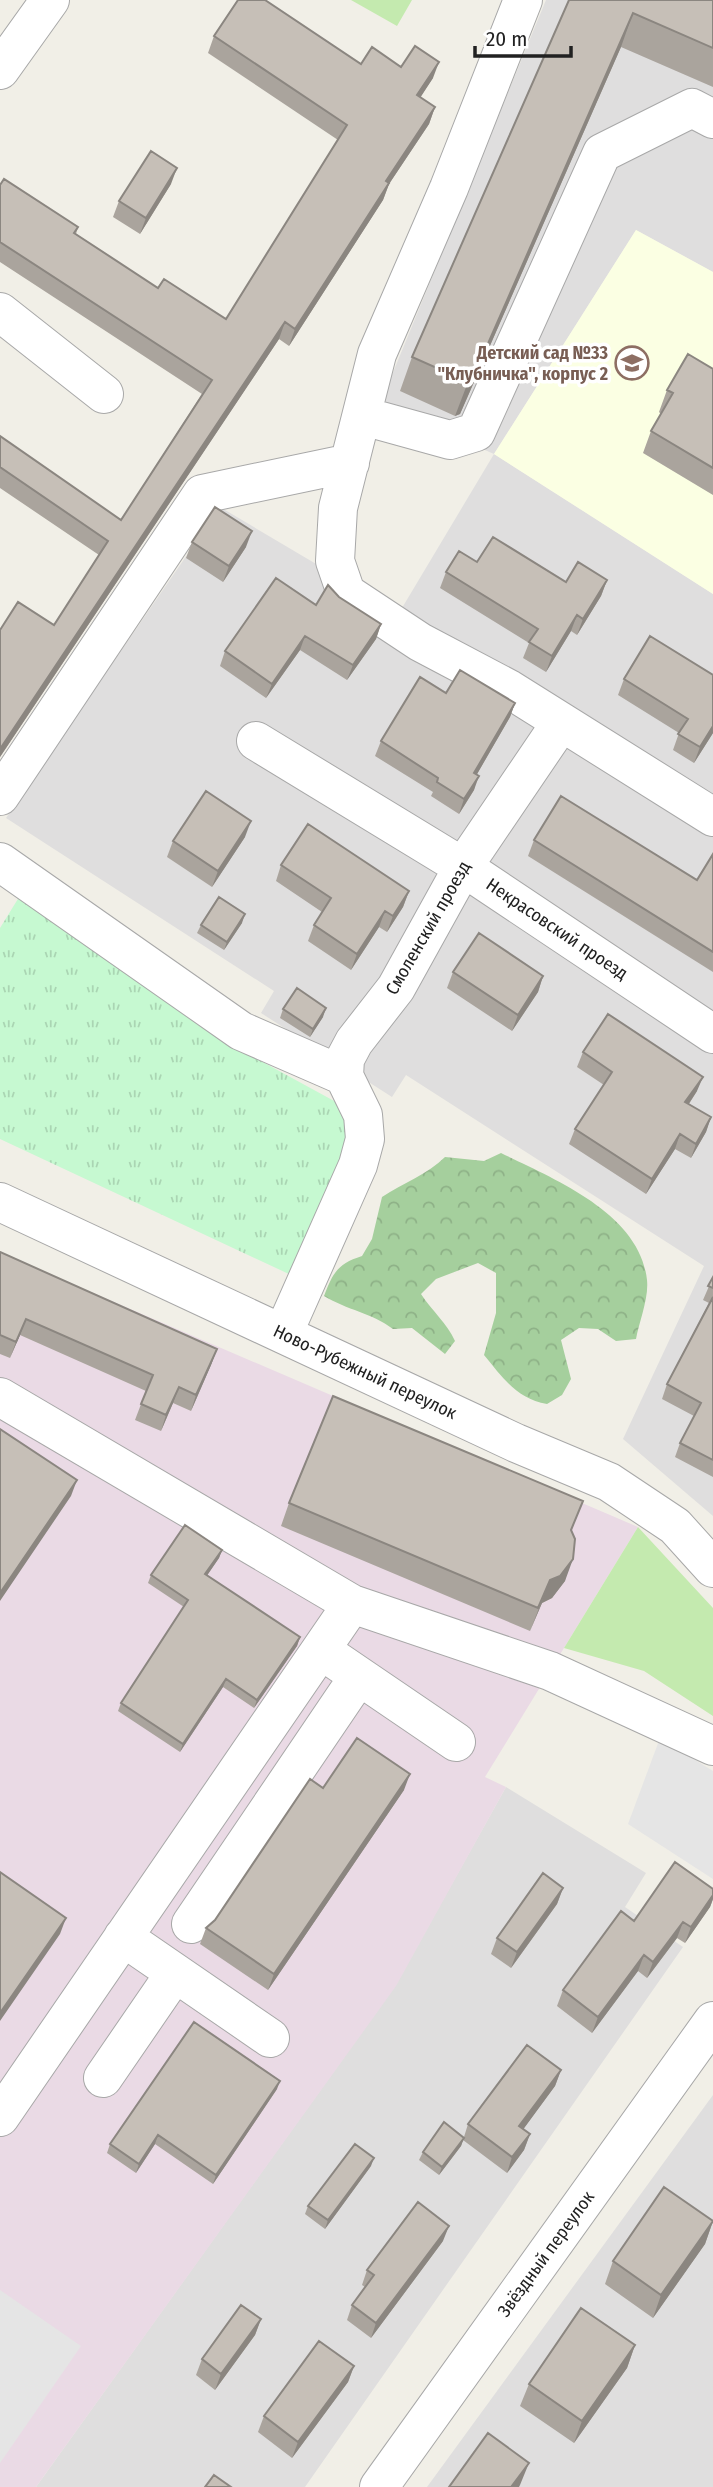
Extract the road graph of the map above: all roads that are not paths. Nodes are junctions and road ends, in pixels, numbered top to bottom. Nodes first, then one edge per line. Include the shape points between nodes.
1 (50, 0) edge
2 (523, 0) edge
3 (0, 70) edge
4 (713, 119) edge
5 (0, 312) edge
6 (104, 394) dead end
7 (363, 416) junction
8 (350, 463) junction
9 (560, 724) junction
10 (256, 741) dead end
11 (0, 796) edge
12 (713, 817) edge
13 (0, 862) edge
14 (463, 867) junction
15 (713, 1034) edge
16 (344, 1076) junction
17 (0, 1202) edge
18 (283, 1334) junction
19 (0, 1397) edge
20 (713, 1568) edge
21 (352, 1604) junction
22 (321, 1650) junction
23 (359, 1676) junction
24 (456, 1742) dead end
25 (713, 1745) edge
26 (191, 1924) dead end
27 (123, 1937) junction
28 (175, 1973) junction
29 (713, 2021) edge
30 (270, 2038) dead end
31 (103, 2078) dead end
32 (0, 2117) edge
33 (379, 2487) edge

1 - 3 street
2 - 7 street via 377,354
4 - 7 street via 692,108 603,153 476,432 450,440
5 - 6 street
7 - 8 street
8 - 9 street via 338,508 335,561 346,593
8 - 11 street via 202,494
9 - 12 street
9 - 14 street, Смоленский проезд
10 - 14 street, Некрасовский проезд
13 - 16 street via 241,1031
14 - 15 street, Некрасовский проезд
14 - 16 street, Смоленский проезд via 396,988 354,1042 345,1059
16 - 18 street via 363,1115 365,1139 358,1165
17 - 18 street, Ново-Рубежный переулок
18 - 20 street, Ново-Рубежный переулок via 610,1482 674,1526
19 - 21 street
21 - 22 street
21 - 25 street via 550,1671
22 - 23 street
22 - 27 street
23 - 24 street
23 - 26 street
27 - 28 street
27 - 32 street
28 - 30 street
28 - 31 street
29 - 33 street, Звёздный переулок

